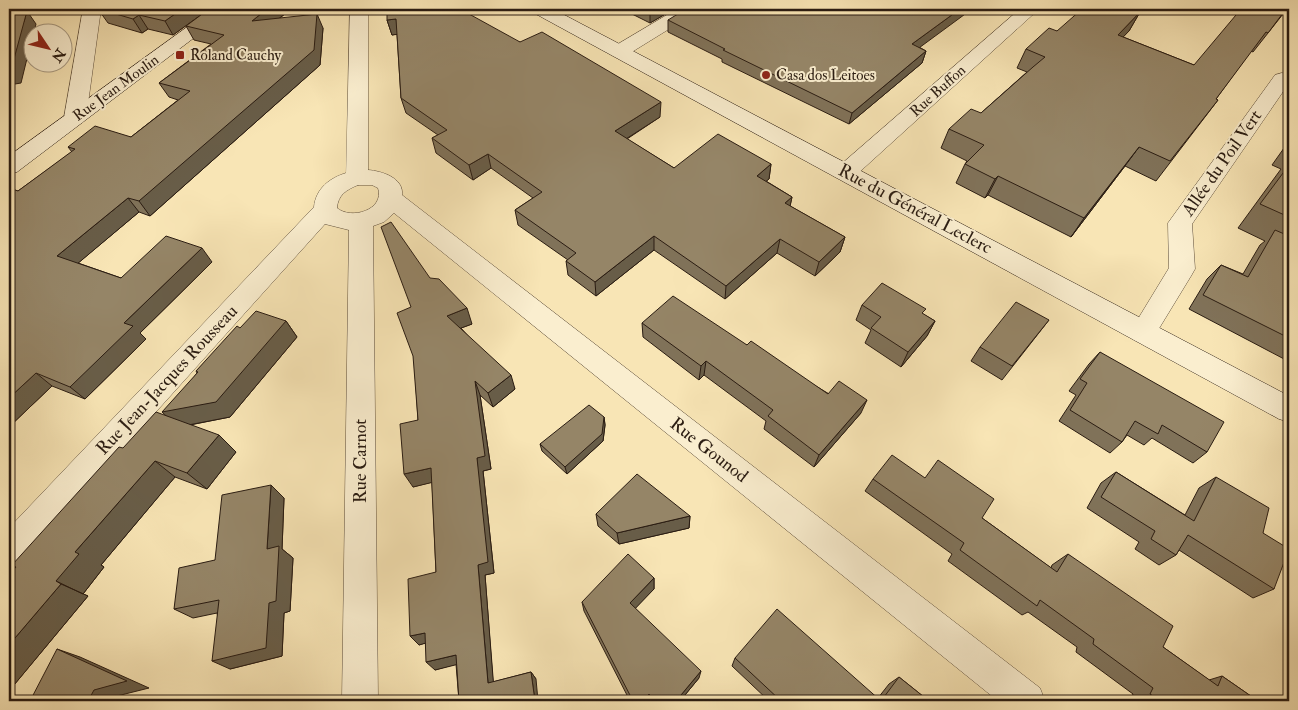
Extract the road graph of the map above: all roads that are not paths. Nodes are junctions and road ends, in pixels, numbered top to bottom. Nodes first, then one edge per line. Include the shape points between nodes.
1 (92, 9) edge
2 (223, 9) edge
3 (359, 9) edge
4 (540, 9) edge
5 (689, 9) edge
6 (1030, 9) edge
7 (620, 51) junction
8 (1282, 79) dead end
9 (75, 118) junction
10 (9, 167) edge
11 (846, 172) junction
12 (357, 177) junction
13 (392, 199) junction
14 (325, 209) junction
15 (361, 221) junction
16 (1143, 332) junction
17 (1289, 410) edge
18 (9, 551) edge
19 (360, 701) edge
20 (1027, 701) edge

1 - 9 street
2 - 9 street, Rue Jean Moulin
3 - 12 street
4 - 7 street, Rue du Général Leclerc
5 - 7 street
6 - 11 street, Rue Buffon
7 - 11 street, Rue du Général Leclerc
8 - 16 street, Allée du Poil Vert via 1180,223 1182,269
9 - 10 street, Rue Jean Moulin
11 - 16 street, Rue du Général Leclerc
12 - 13 street via 384,181 390,186
12 - 14 street via 329,193
13 - 15 street via 381,213
13 - 20 street, Rue Gounod
14 - 15 street via 334,219
14 - 18 street, Rue Jean-Jacques Rousseau
15 - 19 street, Rue Carnot
16 - 17 street, Rue du Général Leclerc

